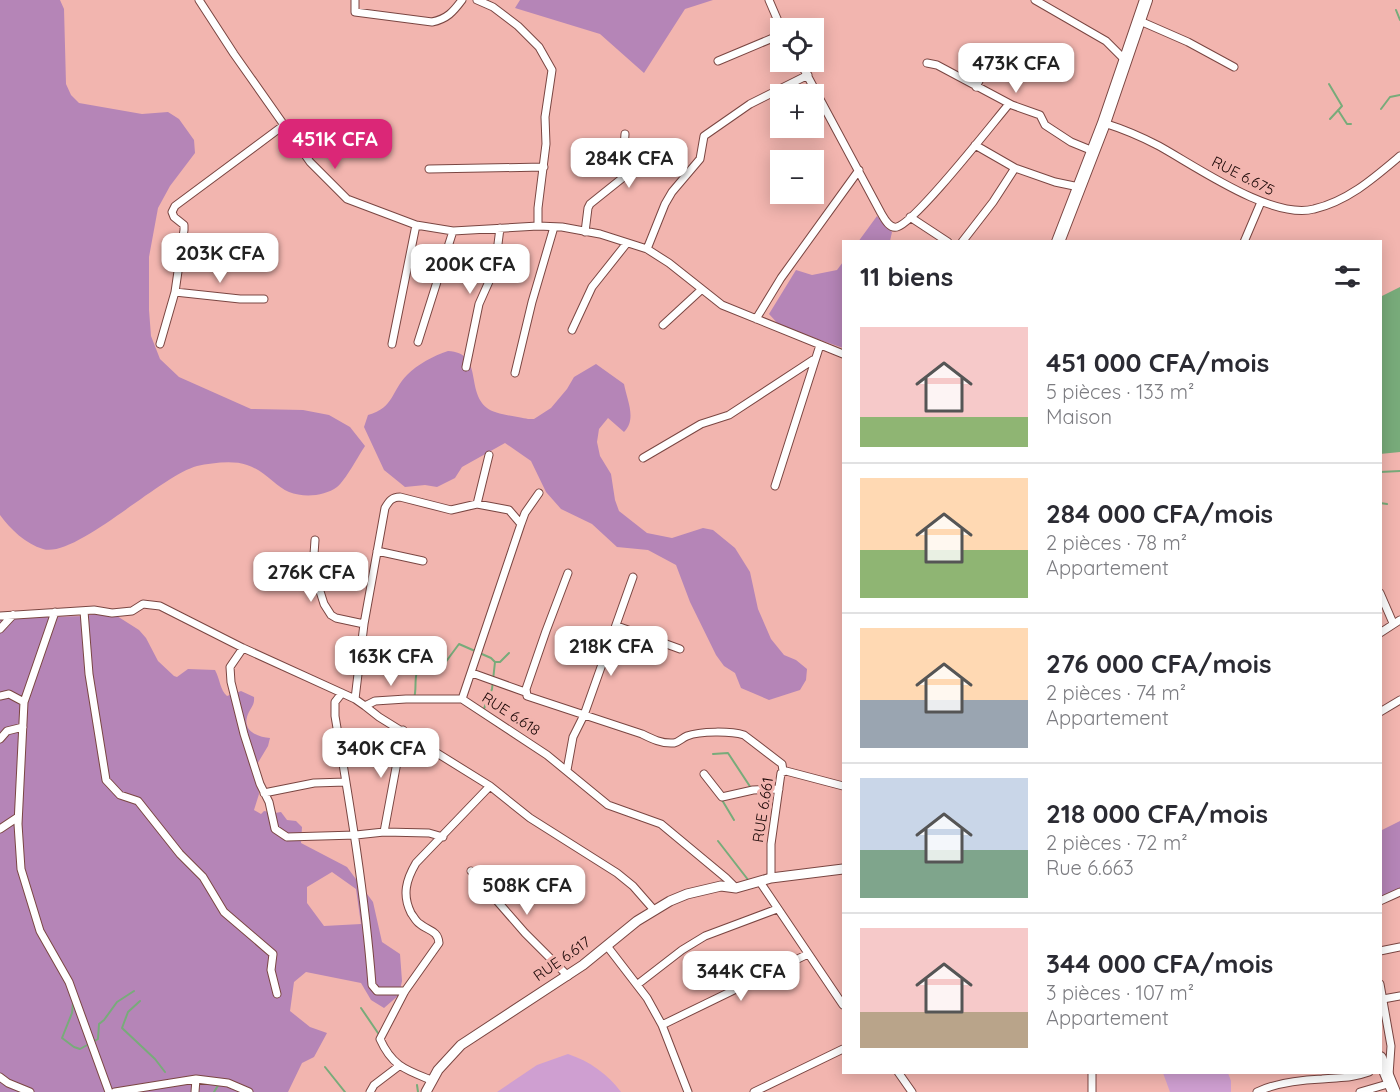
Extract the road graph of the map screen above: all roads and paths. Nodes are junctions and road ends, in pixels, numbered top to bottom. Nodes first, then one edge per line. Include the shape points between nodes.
1 (199, 0) edge
2 (355, 0) edge
3 (462, 0) edge
4 (477, 0) edge
5 (769, 0) edge
6 (1035, 0) edge
7 (1146, 0) edge
8 (777, 18) edge
9 (1140, 21) junction
10 (770, 39) edge
11 (991, 57) dead end
12 (718, 61) dead end
13 (1126, 61) junction
14 (927, 63) dead end
15 (1234, 67) dead end
16 (806, 72) edge
17 (808, 75) junction
18 (976, 87) junction
19 (1009, 104) junction
20 (1104, 123) junction
21 (284, 125) junction
22 (625, 134) dead end
23 (975, 145) junction
24 (1093, 151) junction
25 (1400, 156) edge
26 (544, 168) junction
27 (1015, 168) junction
28 (429, 169) dead end
29 (859, 170) junction
30 (1079, 188) junction
31 (1261, 202) junction
32 (910, 218) junction
33 (416, 225) junction
34 (538, 226) junction
35 (554, 227) junction
36 (500, 228) junction
37 (453, 231) junction
38 (585, 232) junction
39 (945, 240) edge
40 (964, 240) edge
41 (1059, 240) edge
42 (1245, 240) edge
43 (627, 243) junction
44 (646, 249) junction
45 (701, 290) junction
46 (175, 292) junction
47 (264, 299) dead end
48 (756, 319) junction
49 (663, 325) dead end
50 (572, 330) dead end
51 (418, 342) dead end
52 (160, 344) dead end
53 (392, 344) dead end
54 (820, 345) junction
55 (842, 354) edge
56 (813, 360) junction
57 (466, 367) dead end
58 (515, 373) dead end
59 (489, 454) dead end
60 (644, 458) dead end
61 (775, 486) dead end
62 (539, 493) dead end
63 (477, 504) junction
64 (522, 524) junction
65 (315, 540) dead end
66 (377, 551) junction
67 (423, 561) dead end
68 (568, 573) dead end
69 (633, 577) dead end
70 (1382, 596) edge
71 (84, 610) junction
72 (55, 612) junction
73 (13, 615) junction
74 (0, 616) edge
75 (1396, 621) edge
76 (364, 624) junction
77 (617, 626) junction
78 (0, 629) edge
79 (1382, 632) edge
80 (243, 648) junction
81 (680, 649) dead end
82 (472, 673) junction
83 (525, 692) junction
84 (342, 693) junction
85 (0, 696) edge
86 (355, 699) junction
87 (462, 699) junction
88 (1400, 700) edge
89 (24, 702) junction
90 (365, 706) junction
91 (1382, 711) edge
92 (584, 716) junction
93 (23, 727) junction
94 (403, 730) junction
95 (0, 739) edge
96 (567, 770) junction
97 (783, 771) junction
98 (704, 774) dead end
99 (346, 782) junction
100 (490, 786) junction
101 (842, 786) edge
102 (778, 789) junction
103 (264, 793) junction
104 (18, 818) junction
105 (0, 829) edge
106 (384, 832) junction
107 (356, 836) junction
108 (443, 837) junction
109 (842, 869) edge
110 (471, 871) dead end
111 (771, 878) junction
112 (760, 882) junction
113 (736, 888) junction
114 (1400, 892) edge
115 (1382, 901) edge
116 (777, 909) junction
117 (654, 910) junction
118 (607, 946) junction
119 (1400, 947) edge
120 (1382, 951) edge
121 (808, 954) junction
122 (568, 976) junction
123 (638, 984) junction
124 (405, 991) junction
125 (277, 994) dead end
126 (1382, 994) edge
127 (1400, 996) edge
128 (1383, 999) junction
129 (842, 1004) edge
130 (662, 1025) junction
131 (842, 1049) edge
132 (399, 1066) junction
133 (899, 1074) edge
134 (1092, 1074) edge
135 (1364, 1074) edge
136 (1386, 1074) edge
137 (0, 1077) edge
138 (196, 1078) junction
139 (432, 1080) junction
140 (30, 1092) edge
141 (109, 1092) edge
142 (115, 1092) edge
143 (195, 1092) edge
144 (249, 1092) edge
145 (370, 1092) edge
146 (426, 1092) edge
147 (688, 1092) edge
148 (754, 1092) edge
149 (912, 1092) edge
150 (1092, 1092) edge
151 (1257, 1092) edge
152 (1360, 1092) edge

1 - 21 street
2 - 3 street via 355,12 432,22 455,12
4 - 26 street via 519,26 552,70 545,117
5 - 8 street
6 - 13 street via 1106,41
7 - 9 highway
9 - 13 highway
9 - 15 street
10 - 12 street
11 - 18 street
13 - 20 highway
14 - 18 street
16 - 17 street
17 - 29 street
17 - 44 street via 750,105 704,136 700,159 672,192
18 - 19 street
19 - 23 street
19 - 24 street via 1040,115 1045,125
20 - 24 highway
20 - 31 street, RUE 6.675 via 1157,145
21 - 33 street via 310,162 347,199
21 - 46 street via 175,206 172,212 184,230
22 - 38 street via 629,164 625,176 590,204
23 - 27 street
23 - 32 street
24 - 30 highway
25 - 31 street, RUE 6.675 via 1350,195 1315,209 1299,212
26 - 28 street
26 - 34 street
27 - 30 street
27 - 40 street
29 - 32 street via 890,226 898,227
29 - 48 street
30 - 41 highway
31 - 42 street
32 - 39 street
33 - 37 street
33 - 53 street
34 - 35 street
34 - 36 street
35 - 38 street
35 - 58 street
36 - 37 street
36 - 57 street via 495,268 479,304
37 - 51 street
38 - 43 street
43 - 44 street
43 - 50 street via 592,287
44 - 45 street via 669,262
45 - 48 street via 722,305
45 - 49 street
46 - 47 street
46 - 52 street
48 - 54 street
54 - 55 street
54 - 56 street
56 - 60 street via 729,415 701,424
56 - 61 street
59 - 63 street
62 - 64 street
63 - 64 street via 509,510
63 - 66 street via 451,510 395,497 385,508
64 - 82 street
65 - 76 street via 313,569 324,604 336,618
66 - 67 street
66 - 76 street
68 - 83 street
69 - 77 street
70 - 75 street
71 - 72 street
71 - 80 street via 112,613 132,611 143,604 160,606
71 - 125 street via 89,674 106,780 120,795 138,801 203,877 224,912 273,954 271,970
72 - 73 street
72 - 89 street
73 - 74 street
73 - 78 street
75 - 79 street
76 - 86 street
77 - 81 street
77 - 92 street
80 - 84 street
80 - 103 street via 230,667 231,682
82 - 83 street
82 - 87 street
83 - 92 street
84 - 86 street
84 - 99 street via 335,702 335,716
85 - 89 street via 9,694
86 - 90 street
87 - 90 street, RUE 6.618 via 375,701
87 - 96 street, RUE 6.618
88 - 91 street
89 - 93 street
90 - 94 street
92 - 96 street via 573,738
92 - 97 street via 656,741 676,743 697,734 737,733 782,764
93 - 95 street via 7,731
93 - 104 street
94 - 100 street
94 - 106 street
96 - 113 street, RUE 6.618 via 608,805 661,824
97 - 101 street, RUE 6.661
97 - 102 street, RUE 6.661
98 - 102 street via 722,797
99 - 103 street via 314,783
99 - 107 street
100 - 108 street
100 - 117 street via 530,818 617,873
102 - 111 street, RUE 6.661
103 - 107 street via 275,829 287,837
104 - 105 street
104 - 141 street via 21,869 40,931 69,982
106 - 107 street
106 - 108 street via 429,832
107 - 124 street via 372,985 377,991
108 - 124 street via 416,863 408,877 405,893 409,907 419,924 435,932 439,943
109 - 111 street, RUE 6.617
110 - 122 street
111 - 112 street, RUE 6.617
112 - 113 street, RUE 6.617
112 - 116 street
113 - 117 street, RUE 6.617 via 721,886 687,894
114 - 115 street
116 - 121 street
116 - 123 street via 698,940
117 - 118 street, RUE 6.617
118 - 122 street, RUE 6.617
118 - 123 street
119 - 120 street
121 - 129 street
121 - 130 street
122 - 139 street, RUE 6.617 via 460,1045
123 - 130 street
124 - 132 street via 380,1039
126 - 128 street
127 - 128 street
128 - 136 street via 1391,1047
130 - 147 street
131 - 148 street
132 - 139 street
132 - 145 street
133 - 149 street
134 - 150 street
135 - 151 street
136 - 152 street
137 - 140 street
138 - 142 street
138 - 143 street
138 - 144 street via 228,1083
139 - 146 street, RUE 6.617

